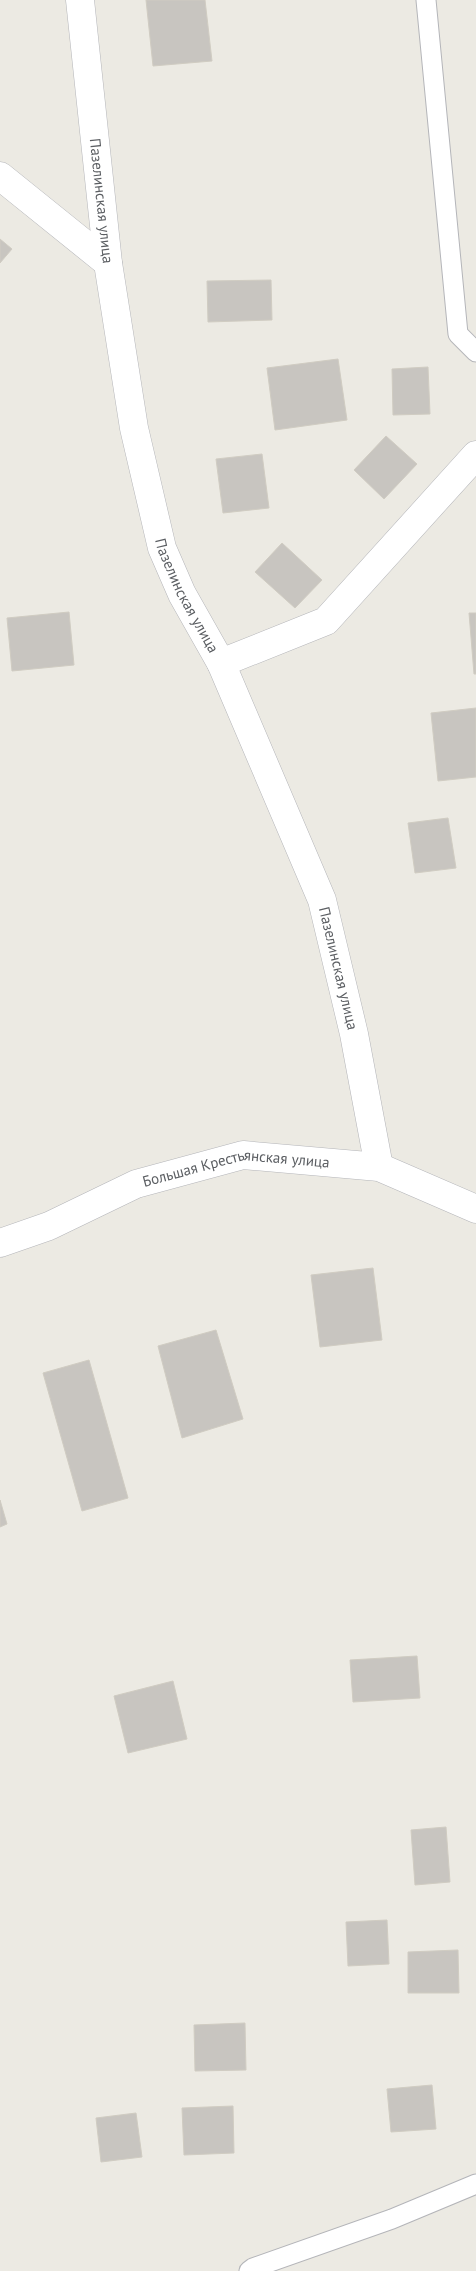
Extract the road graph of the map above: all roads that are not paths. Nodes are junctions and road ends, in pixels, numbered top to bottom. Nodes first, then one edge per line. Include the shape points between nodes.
1 (80, 0) edge
2 (426, 0) edge
3 (0, 176) edge
4 (108, 263) junction
5 (476, 352) edge
6 (476, 455) edge
7 (221, 663) junction
8 (379, 1167) junction
9 (476, 1209) edge
10 (0, 1243) edge
11 (476, 2184) edge
12 (249, 2271) edge

1 - 4 street, Пазелинская улица
2 - 5 lane via 458,334
3 - 4 street
4 - 7 street, Пазелинская улица via 134,428 162,548 182,594
6 - 7 street via 326,621
7 - 8 street, Пазелинская улица via 322,900 354,1034
8 - 9 street, Большая Крестьянская улица
8 - 10 street, Большая Крестьянская улица via 243,1155 136,1184 49,1226
11 - 12 lane via 392,2219

